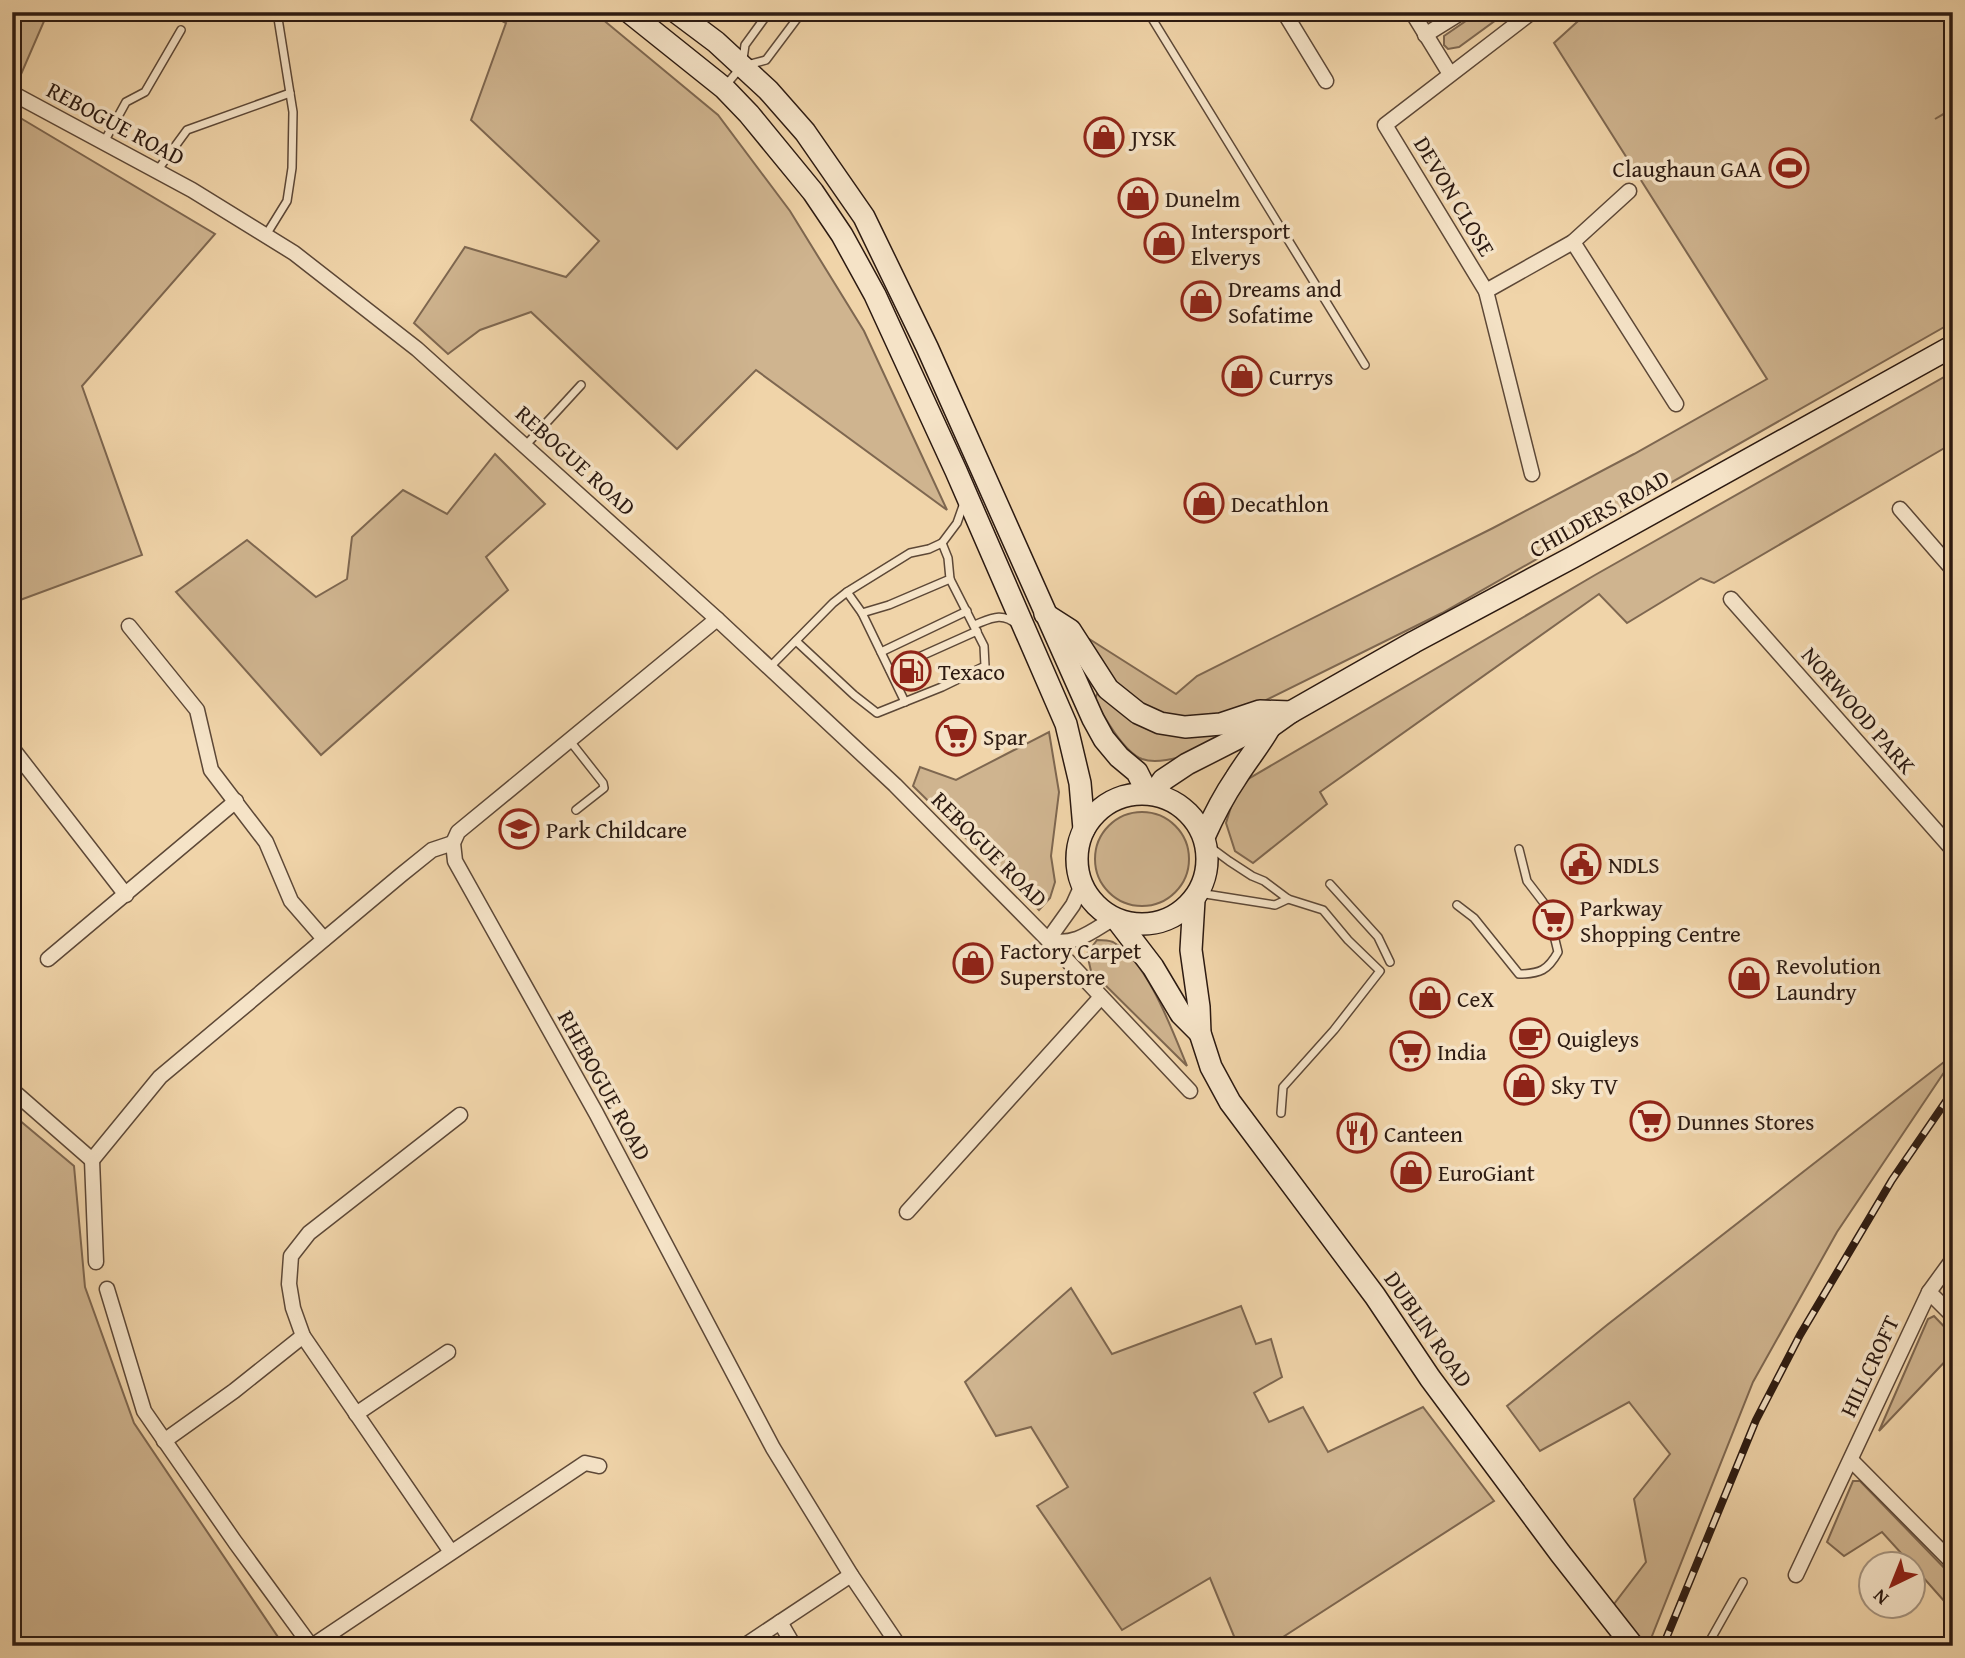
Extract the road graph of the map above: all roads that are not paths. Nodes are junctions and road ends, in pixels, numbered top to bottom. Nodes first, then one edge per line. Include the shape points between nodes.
1 (277, 12) edge
2 (629, 12) edge
3 (676, 12) edge
4 (769, 12) edge
5 (802, 12) edge
6 (1149, 12) edge
7 (1284, 12) edge
8 (1412, 12) edge
9 (1462, 12) edge
10 (1532, 12) edge
11 (181, 30) dead end
12 (1425, 35) junction
13 (742, 66) junction
14 (1450, 74) junction
15 (1326, 81) dead end
16 (724, 88) junction
17 (12, 93) edge
18 (290, 93) junction
19 (103, 142) junction
20 (157, 171) junction
21 (1629, 191) dead end
22 (265, 236) junction
23 (1573, 242) junction
24 (1486, 291) junction
25 (1953, 346) edge
26 (1365, 365) dead end
27 (581, 385) dead end
28 (1676, 404) dead end
29 (525, 446) junction
30 (1532, 474) dead end
31 (967, 496) junction
32 (1900, 509) dead end
33 (942, 543) junction
34 (1953, 570) edge
35 (950, 579) junction
36 (846, 592) junction
37 (1731, 599) dead end
38 (967, 611) junction
39 (862, 614) junction
40 (1045, 614) junction
41 (718, 619) junction
42 (129, 626) dead end
43 (975, 628) junction
44 (796, 641) junction
45 (1030, 642) junction
46 (881, 652) junction
47 (770, 667) junction
48 (890, 670) junction
49 (905, 702) junction
50 (1291, 712) junction
51 (1270, 727) junction
52 (569, 741) junction
53 (12, 748) edge
54 (1150, 793) junction
55 (236, 802) junction
56 (576, 810) dead end
57 (1083, 829) junction
58 (1205, 840) junction
59 (453, 843) junction
60 (1519, 849) dead end
61 (1953, 850) edge
62 (1330, 884) dead end
63 (1082, 885) junction
64 (126, 895) junction
65 (1196, 896) junction
66 (1288, 899) junction
67 (1457, 905) dead end
68 (1116, 919) junction
69 (324, 939) junction
70 (1048, 940) junction
71 (48, 959) dead end
72 (1390, 962) dead end
73 (1101, 997) junction
74 (1200, 1033) junction
75 (12, 1090) edge
76 (1190, 1091) dead end
77 (1281, 1113) dead end
78 (460, 1115) dead end
79 (92, 1160) junction
80 (907, 1212) dead end
81 (1953, 1259) edge
82 (96, 1262) dead end
83 (107, 1289) dead end
84 (1929, 1292) junction
85 (1953, 1317) edge
86 (303, 1336) junction
87 (447, 1352) dead end
88 (356, 1414) junction
89 (164, 1441) junction
90 (1851, 1460) junction
91 (599, 1466) dead end
92 (451, 1552) junction
93 (1953, 1563) edge
94 (850, 1575) junction
95 (1796, 1575) dead end
96 (1742, 1582) dead end
97 (780, 1622) junction
98 (311, 1646) edge
99 (744, 1646) edge
100 (794, 1646) edge
101 (899, 1646) edge
102 (1633, 1646) edge
103 (1707, 1646) edge

1 - 18 lane
2 - 16 main road
3 - 13 main road
4 - 13 lane via 746,44
5 - 13 lane via 766,60
6 - 26 lane
7 - 15 street
8 - 12 street
9 - 12 street
10 - 14 street
11 - 19 lane via 145,92 126,102
12 - 14 street
13 - 16 lane
13 - 40 main road via 805,132 864,217
14 - 24 street, DEVON CLOSE via 1385,125
16 - 31 main road via 813,192 842,235 876,295
17 - 19 street, REBOGUE ROAD
18 - 20 lane via 187,130
18 - 22 lane via 289,190
19 - 20 street, REBOGUE ROAD
20 - 22 street, REBOGUE ROAD
21 - 23 street, DEVON CLOSE
22 - 29 street, REBOGUE ROAD via 385,324
23 - 24 street, DEVON CLOSE
23 - 28 street
24 - 30 street, DEVON CLOSE
25 - 50 main road, CHILDERS ROAD
27 - 29 lane
29 - 41 street, REBOGUE ROAD
31 - 33 lane via 957,523
31 - 45 main road
32 - 34 street
33 - 35 lane
33 - 36 lane via 911,553
35 - 38 lane
35 - 39 lane
36 - 39 lane
36 - 44 lane
37 - 61 street, NORWOOD PARK
38 - 43 lane
38 - 46 lane
39 - 46 lane
40 - 50 main road via 1070,630 1108,689 1138,713 1160,723 1185,727 1221,724 1260,711
40 - 54 main road via 1098,729
41 - 47 street, REBOGUE ROAD
41 - 52 street
42 - 55 street via 197,710 211,770
43 - 45 lane via 999,616 1013,621
43 - 48 lane
43 - 49 lane via 984,646 985,666
44 - 47 lane
44 - 49 lane via 877,713
45 - 57 main road via 1066,724 1080,783
46 - 48 lane
47 - 70 street, REBOGUE ROAD
48 - 49 lane
50 - 51 main road, CHILDERS ROAD
51 - 54 main road, CHILDERS ROAD via 1187,764
51 - 58 main road, CHILDERS ROAD via 1215,814
52 - 56 lane via 604,788
52 - 59 street via 458,832
53 - 64 street
54 - 57 main road via 1110,801
54 - 58 main road via 1175,802 1193,817
55 - 64 street
55 - 69 street via 265,842 291,901
57 - 63 main road via 1077,847
58 - 65 main road via 1208,861
58 - 66 lane
59 - 69 street via 432,850
59 - 94 street, RHEBOGUE ROAD via 455,861 596,1113 773,1448
60 - 67 lane via 1527,881 1547,907 1554,933 1558,952 1550,966 1519,974 1474,918
62 - 72 lane via 1378,937
63 - 68 main road via 1095,904
63 - 70 street, REBOGUE ROAD
64 - 71 street
65 - 66 lane via 1275,905
65 - 68 main road via 1167,920 1134,924
65 - 74 main road via 1191,950
66 - 77 lane via 1323,910 1380,971 1283,1087
68 - 70 street, REBOGUE ROAD via 1062,944
68 - 74 main road via 1181,1014
69 - 79 street via 160,1077
70 - 73 street, REBOGUE ROAD
73 - 76 street, REBOGUE ROAD
73 - 80 street
74 - 102 main road, DUBLIN ROAD via 1211,1067 1248,1129
75 - 79 street
78 - 86 street via 310,1233 291,1256 289,1284
79 - 82 street
81 - 84 street, HILLCROFT
83 - 89 street via 144,1410
84 - 85 street
84 - 90 street, HILLCROFT
86 - 88 street
86 - 89 street
87 - 88 street
88 - 92 street
89 - 98 street
90 - 93 street
90 - 95 street, HILLCROFT
91 - 92 street via 585,1463
92 - 98 street
94 - 97 street
94 - 101 street, RHEBOGUE ROAD
96 - 103 lane
97 - 99 street
97 - 100 street

